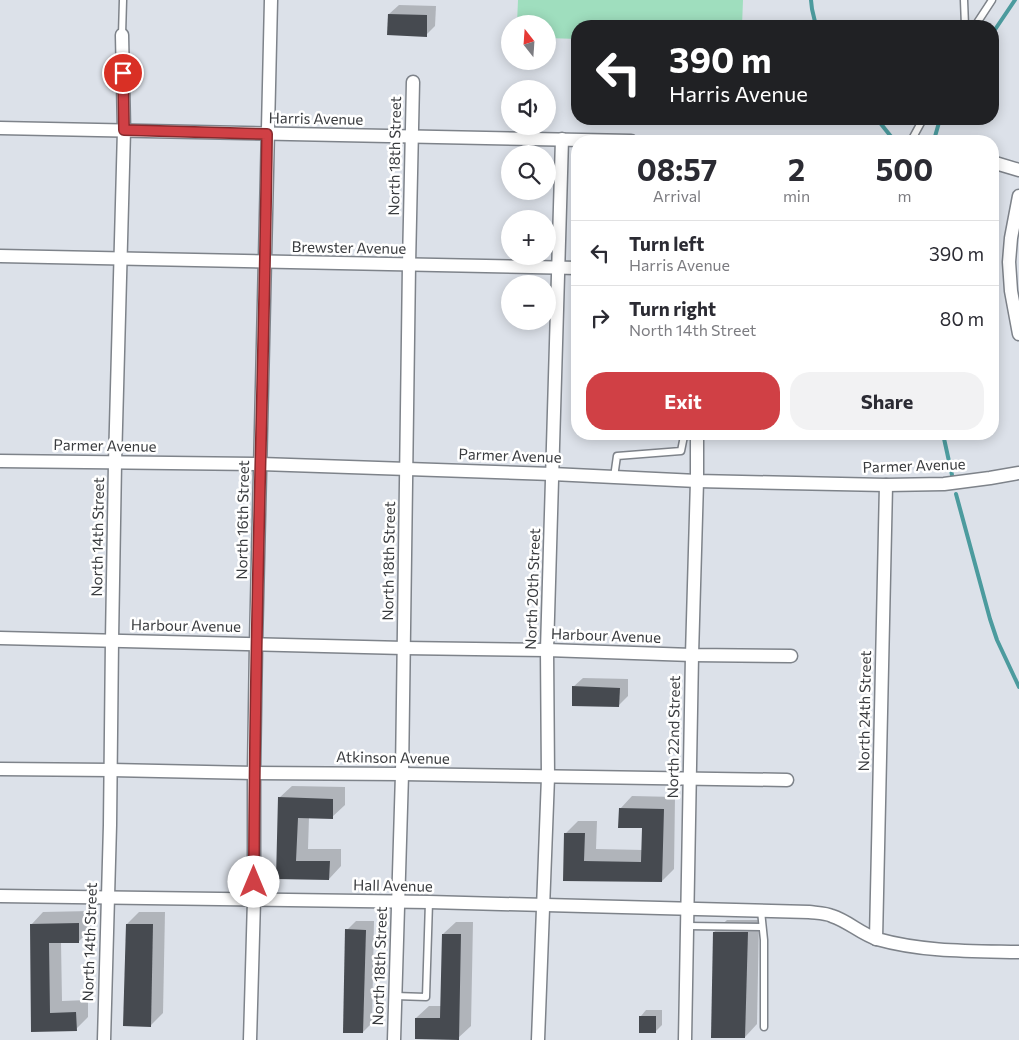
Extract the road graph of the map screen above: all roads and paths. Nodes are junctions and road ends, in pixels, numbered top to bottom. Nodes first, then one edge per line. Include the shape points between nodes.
1 (123, 0) edge
2 (271, 0) edge
3 (964, 0) edge
4 (992, 0) edge
5 (965, 20) edge
6 (979, 20) edge
7 (122, 35) joint
8 (413, 82) dead end
9 (0, 128) edge
10 (124, 130) junction
11 (267, 134) junction
12 (412, 138) junction
13 (562, 140) junction
14 (571, 140) edge
15 (999, 164) edge
16 (1019, 170) edge
17 (1019, 196) edge
18 (0, 256) edge
19 (120, 259) junction
20 (266, 262) junction
21 (409, 265) junction
22 (557, 268) junction
23 (571, 268) edge
24 (1019, 334) edge
25 (683, 440) edge
26 (697, 440) edge
27 (0, 461) edge
28 (115, 462) junction
29 (261, 464) junction
30 (406, 469) junction
31 (1019, 473) edge
32 (552, 474) junction
33 (614, 477) junction
34 (697, 481) junction
35 (886, 485) junction
36 (0, 638) edge
37 (112, 640) junction
38 (256, 644) junction
39 (404, 648) junction
40 (547, 650) junction
41 (692, 655) junction
42 (790, 656) dead end
43 (0, 769) edge
44 (111, 770) junction
45 (254, 774) junction
46 (402, 774) junction
47 (548, 777) junction
48 (689, 779) junction
49 (786, 780) dead end
50 (0, 896) edge
51 (108, 898) junction
52 (254, 900) junction
53 (398, 902) junction
54 (429, 902) junction
55 (544, 905) junction
56 (687, 909) junction
57 (761, 911) junction
58 (686, 926) junction
59 (762, 927) junction
60 (876, 938) junction
61 (1019, 952) edge
62 (395, 996) junction
63 (764, 1027) dead end
64 (104, 1040) edge
65 (250, 1040) edge
66 (394, 1040) edge
67 (538, 1040) edge
68 (685, 1040) edge

1 - 7 lane
2 - 11 street, North 16th Street
3 - 5 lane
4 - 6 lane
7 - 10 street, North 14th Street
8 - 12 street, North 18th Street
9 - 10 street, Harris Avenue
10 - 11 street, Harris Avenue
10 - 19 street, North 14th Street
11 - 12 street, Harris Avenue
11 - 20 street, North 16th Street
12 - 13 street, Harris Avenue
12 - 21 street, North 18th Street
13 - 14 street, Harris Avenue
13 - 22 street, North 20th Street
15 - 16 street
17 - 24 street via 1010,238 1009,262
18 - 19 street, Brewster Avenue
19 - 20 street, Brewster Avenue
19 - 28 street, North 14th Street
20 - 21 street, Brewster Avenue
20 - 29 street, North 16th Street
21 - 22 street, Brewster Avenue
21 - 30 street, North 18th Street
22 - 23 street, Brewster Avenue
22 - 32 street, North 20th Street
25 - 33 lane via 681,451 616,456
26 - 34 street, North 22nd Street
27 - 28 street, Parmer Avenue
28 - 29 street, Parmer Avenue
28 - 37 street, North 14th Street
29 - 30 street, Parmer Avenue
29 - 38 street, North 16th Street
30 - 32 street, Parmer Avenue
30 - 39 street, North 18th Street
31 - 35 street, Parmer Avenue via 944,484
32 - 33 street, Parmer Avenue
32 - 40 street, North 20th Street
33 - 34 street, Parmer Avenue
34 - 35 street, Parmer Avenue
34 - 41 street, North 22nd Street
35 - 60 street, North 24th Street
36 - 37 street, Harbour Avenue
37 - 38 street, Harbour Avenue
37 - 44 street, North 14th Street
38 - 39 street, Harbour Avenue
38 - 45 street, North 16th Street
39 - 40 street, Harbour Avenue
39 - 46 street, North 18th Street
40 - 41 street, Harbour Avenue
40 - 47 street, North 20th Street
41 - 42 street, Harbour Avenue
41 - 48 street, North 22nd Street
43 - 44 street, Atkinson Avenue
44 - 45 street, Atkinson Avenue
44 - 51 street, North 14th Street
45 - 46 street, Atkinson Avenue
45 - 52 street, North 16th Street
46 - 47 street, Atkinson Avenue
46 - 53 street, North 18th Street
47 - 48 street, Atkinson Avenue
47 - 55 street, North 20th Street
48 - 49 street, Atkinson Avenue
48 - 56 street, North 22nd Street
50 - 51 street, Hall Avenue
51 - 52 street, Hall Avenue
51 - 64 street, North 14th Street
52 - 53 street, Hall Avenue
52 - 65 street, North 16th Street
53 - 54 street, Hall Avenue
53 - 62 street, North 18th Street
54 - 55 street, Hall Avenue
54 - 62 lane via 426,997
55 - 56 street, Hall Avenue
55 - 67 street, North 20th Street
56 - 57 street, Hall Avenue
56 - 58 street, North 22nd Street
57 - 59 lane
57 - 60 street, Hall Avenue via 832,916
58 - 59 lane
58 - 68 street, North 22nd Street
59 - 63 lane
60 - 61 street, Hall Avenue via 940,950
62 - 66 street, North 18th Street

